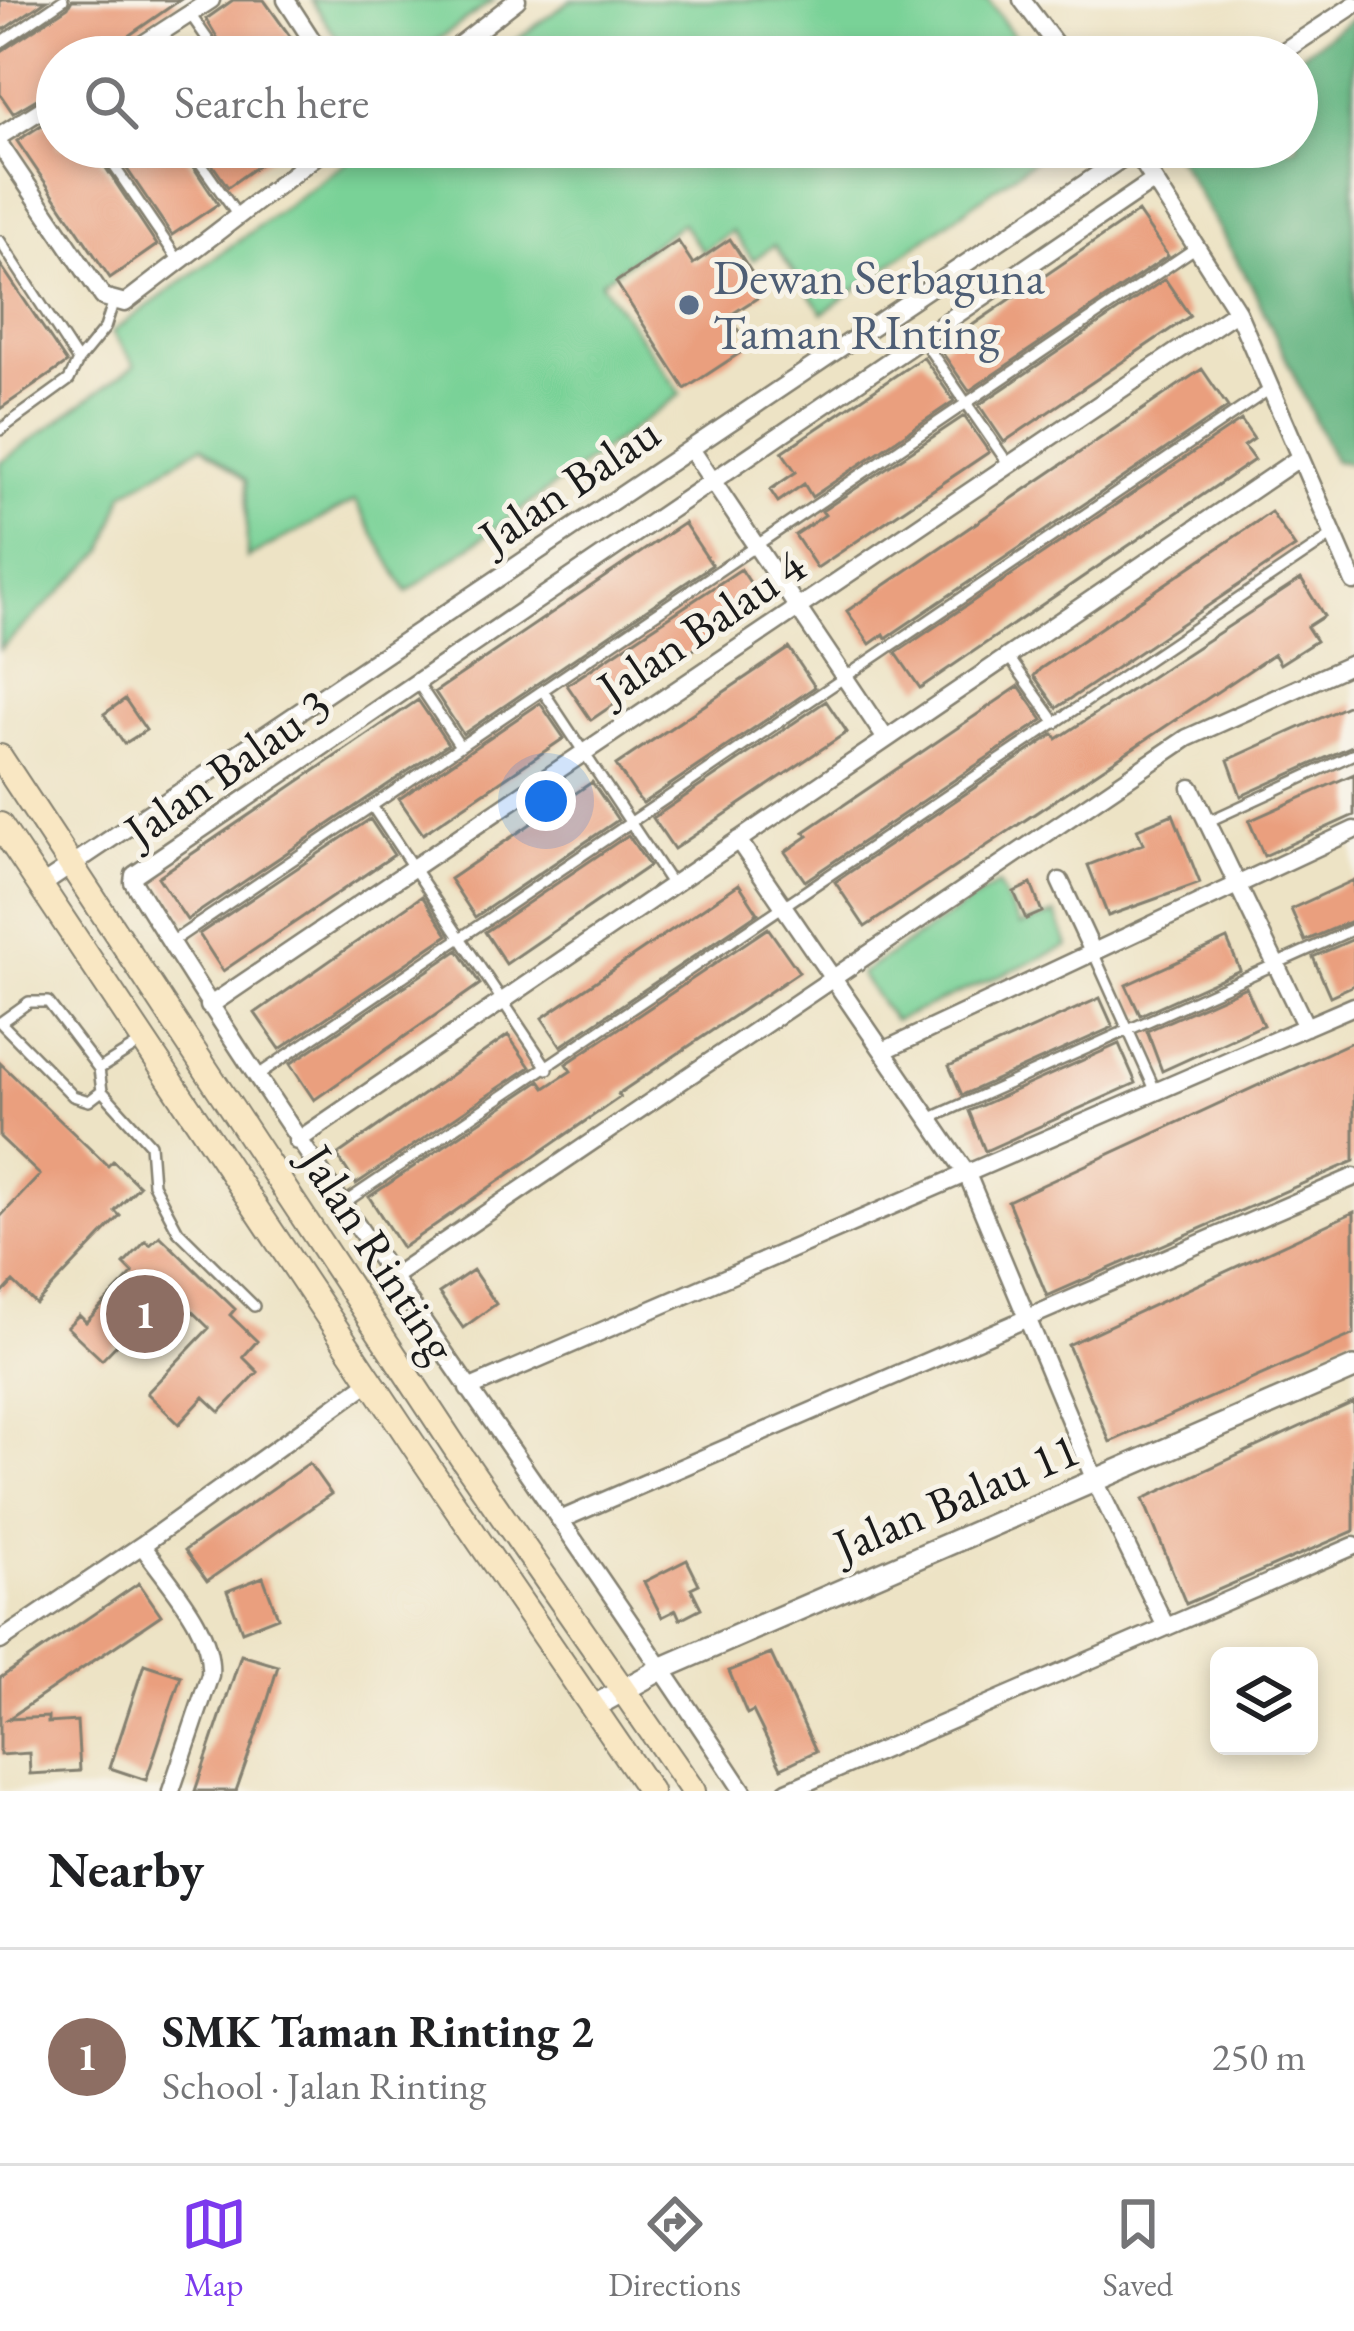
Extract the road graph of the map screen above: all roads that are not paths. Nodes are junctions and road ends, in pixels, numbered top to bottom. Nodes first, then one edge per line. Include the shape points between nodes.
1 (62, 0) edge
2 (211, 0) edge
3 (286, 0) edge
4 (517, 0) edge
5 (1022, 0) edge
6 (1354, 5) edge
7 (190, 14) junction
8 (156, 36) edge
9 (205, 36) edge
10 (309, 36) edge
11 (471, 36) edge
12 (1049, 36) edge
13 (1307, 36) edge
14 (0, 43) edge
15 (36, 115) edge
16 (0, 140) edge
17 (114, 168) edge
18 (204, 168) edge
19 (1106, 168) edge
20 (1146, 168) edge
21 (299, 169) edge
22 (1153, 181) junction
23 (238, 216) junction
24 (0, 241) edge
25 (1198, 246) junction
26 (179, 262) junction
27 (113, 303) junction
28 (1237, 311) junction
29 (922, 339) junction
30 (78, 361) junction
31 (1273, 387) junction
32 (966, 404) junction
33 (0, 430) edge
34 (691, 449) junction
35 (1299, 458) junction
36 (1009, 465) junction
37 (712, 481) junction
38 (1333, 535) junction
39 (756, 546) junction
40 (1354, 582) edge
41 (798, 608) junction
42 (1008, 656) junction
43 (1354, 663) edge
44 (844, 677) junction
45 (417, 682) junction
46 (543, 691) junction
47 (1056, 723) junction
48 (886, 739) junction
49 (460, 746) junction
50 (584, 753) junction
51 (1354, 754) edge
52 (0, 757) edge
53 (1191, 788) dead end
54 (372, 806) junction
55 (631, 822) junction
56 (1207, 822) junction
57 (0, 825) edge
58 (1354, 830) edge
59 (738, 840) junction
60 (74, 864) junction
61 (413, 868) junction
62 (1060, 881) dead end
63 (42, 885) junction
64 (672, 885) junction
65 (1238, 885) junction
66 (784, 907) junction
67 (1354, 929) edge
68 (460, 938) junction
69 (170, 943) junction
70 (1094, 952) junction
71 (1276, 965) junction
72 (832, 977) junction
73 (502, 1001) junction
74 (209, 1006) junction
75 (1354, 1006) edge
76 (0, 1022) edge
77 (1306, 1027) junction
78 (1128, 1030) junction
79 (145, 1040) junction
80 (883, 1052) junction
81 (99, 1069) junction
82 (548, 1069) junction
83 (255, 1077) junction
84 (102, 1091) junction
85 (1156, 1092) junction
86 (929, 1119) junction
87 (297, 1141) junction
88 (967, 1174) junction
89 (1354, 1177) edge
90 (341, 1204) junction
91 (391, 1278) junction
92 (254, 1306) dead end
93 (1027, 1318) junction
94 (1354, 1368) edge
95 (372, 1380) junction
96 (469, 1389) junction
97 (1096, 1483) junction
98 (560, 1520) junction
99 (142, 1546) junction
100 (1354, 1546) edge
101 (1165, 1625) junction
102 (0, 1641) edge
103 (662, 1668) junction
104 (622, 1688) junction
105 (592, 1707) junction
106 (171, 1791) edge
107 (650, 1791) edge
108 (693, 1791) edge
109 (742, 1791) edge
110 (787, 1791) edge

1 - 14 lane
2 - 7 street
3 - 10 street
4 - 11 street
5 - 12 street
6 - 13 street
7 - 8 street
7 - 9 lane
15 - 16 street
16 - 27 street
17 - 26 lane
18 - 23 lane
19 - 34 street, Jalan Balau
20 - 22 street
21 - 23 street
22 - 25 street
22 - 29 street, Jalan Balau 3
23 - 26 street
24 - 30 lane
25 - 28 street
25 - 32 lane
26 - 27 street
27 - 30 lane via 98,340
28 - 31 street
28 - 36 street, Jalan Balau 4
29 - 32 lane
29 - 37 street, Jalan Balau 3
30 - 33 lane via 69,380
31 - 35 street
31 - 44 lane
32 - 36 lane
32 - 39 lane
34 - 37 street
34 - 60 street, Jalan Balau
35 - 38 street
35 - 42 street
36 - 41 street, Jalan Balau 4
37 - 39 street
37 - 45 street, Jalan Balau 3
38 - 40 street
38 - 47 lane
39 - 41 street
39 - 46 lane
41 - 44 street
41 - 50 street, Jalan Balau 4
42 - 47 lane
42 - 48 street
43 - 72 street via 1187,737
44 - 48 street
44 - 55 lane
45 - 49 lane
45 - 69 street, Jalan Balau 3 via 134,875
46 - 49 lane
46 - 50 lane
47 - 66 lane
48 - 59 street
49 - 54 lane
50 - 55 lane
50 - 61 street, Jalan Balau 4
51 - 56 lane
52 - 60 main road, Jalan Rinting
53 - 56 street
54 - 61 lane
54 - 69 lane
55 - 64 lane
55 - 68 lane
56 - 65 street
57 - 63 main road, Jalan Rinting
58 - 65 street
59 - 64 street
59 - 66 street
60 - 63 street, Jalan Balau
60 - 104 main road, Jalan Rinting
61 - 68 lane
61 - 74 street, Jalan Balau 4
62 - 70 street
63 - 79 main road, Jalan Rinting
64 - 73 street
65 - 70 street
65 - 71 street
66 - 72 street
66 - 82 lane
67 - 71 lane
68 - 73 lane
68 - 83 lane
69 - 74 street, Jalan Balau 3
70 - 78 lane
70 - 80 street
71 - 77 street
71 - 78 lane
72 - 80 street
72 - 91 street
73 - 82 lane
73 - 87 street
74 - 83 street, Jalan Balau 3
75 - 77 street
76 - 81 lane via 29,1002 47,1002
76 - 84 lane via 73,1096 89,1101
77 - 85 street
78 - 85 lane
78 - 86 lane
79 - 81 lane
79 - 95 main road, Jalan Rinting
80 - 86 street
81 - 84 lane
82 - 90 lane
83 - 87 street, Jalan Balau 3
84 - 92 lane via 150,1144 153,1184 178,1231
85 - 88 street
86 - 88 street
87 - 90 street, Jalan Balau 3
88 - 93 street
88 - 96 street
89 - 93 street
90 - 91 street, Jalan Balau 3
91 - 96 street, Jalan Balau 3
93 - 97 street
93 - 98 street
94 - 97 street, Jalan Balau 11
95 - 99 street
95 - 105 main road, Jalan Rinting
96 - 98 street, Jalan Balau 3
97 - 101 street
97 - 103 street, Jalan Balau 11
98 - 103 street, Jalan Balau 3
99 - 102 street
99 - 106 street via 212,1655
100 - 101 street
101 - 110 street
103 - 104 street, Jalan Balau 11
103 - 109 street, Jalan Balau 3
104 - 105 street, Jalan Balau 11
104 - 108 main road, Jalan Rinting
105 - 107 main road, Jalan Rinting

